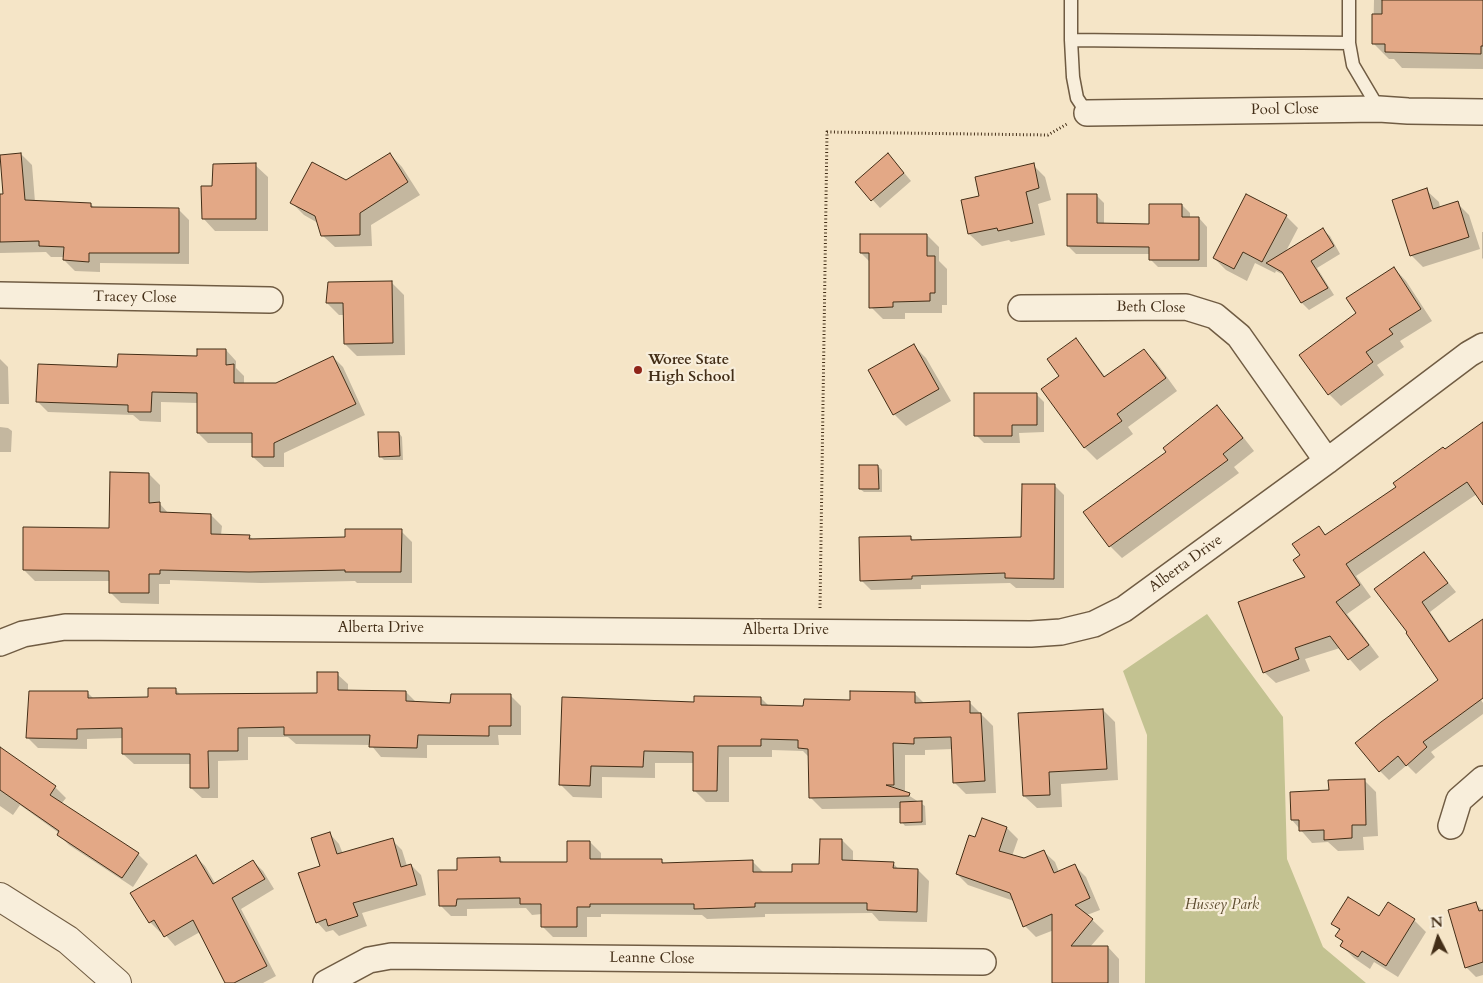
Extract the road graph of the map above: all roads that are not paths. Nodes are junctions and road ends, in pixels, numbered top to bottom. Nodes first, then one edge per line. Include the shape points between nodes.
1 (1071, 0) edge
2 (1349, 0) edge
3 (1071, 40) junction
4 (1349, 43) junction
5 (1379, 109) junction
6 (1483, 112) edge
7 (1087, 113) joint
8 (0, 296) edge
9 (270, 300) dead end
10 (1021, 308) dead end
11 (1483, 346) edge
12 (1327, 461) junction
13 (0, 644) edge
14 (1483, 778) edge
15 (1451, 826) dead end
16 (0, 897) edge
17 (984, 962) dead end
18 (117, 983) edge
19 (326, 983) edge

1 - 3 lane
2 - 4 lane
3 - 4 lane
3 - 7 lane via 1077,98
4 - 5 lane via 1352,65
5 - 6 street, Pool Close
5 - 7 street, Pool Close
8 - 9 street, Tracey Close
10 - 12 street, Beth Close via 1186,307 1215,316 1239,336
11 - 12 street, Alberta Drive
12 - 13 street, Alberta Drive via 1124,609 1094,624 1061,632 64,627 23,634
14 - 15 street via 1459,800
16 - 18 street via 68,940
17 - 19 street, Leanne Close via 391,956 369,960

